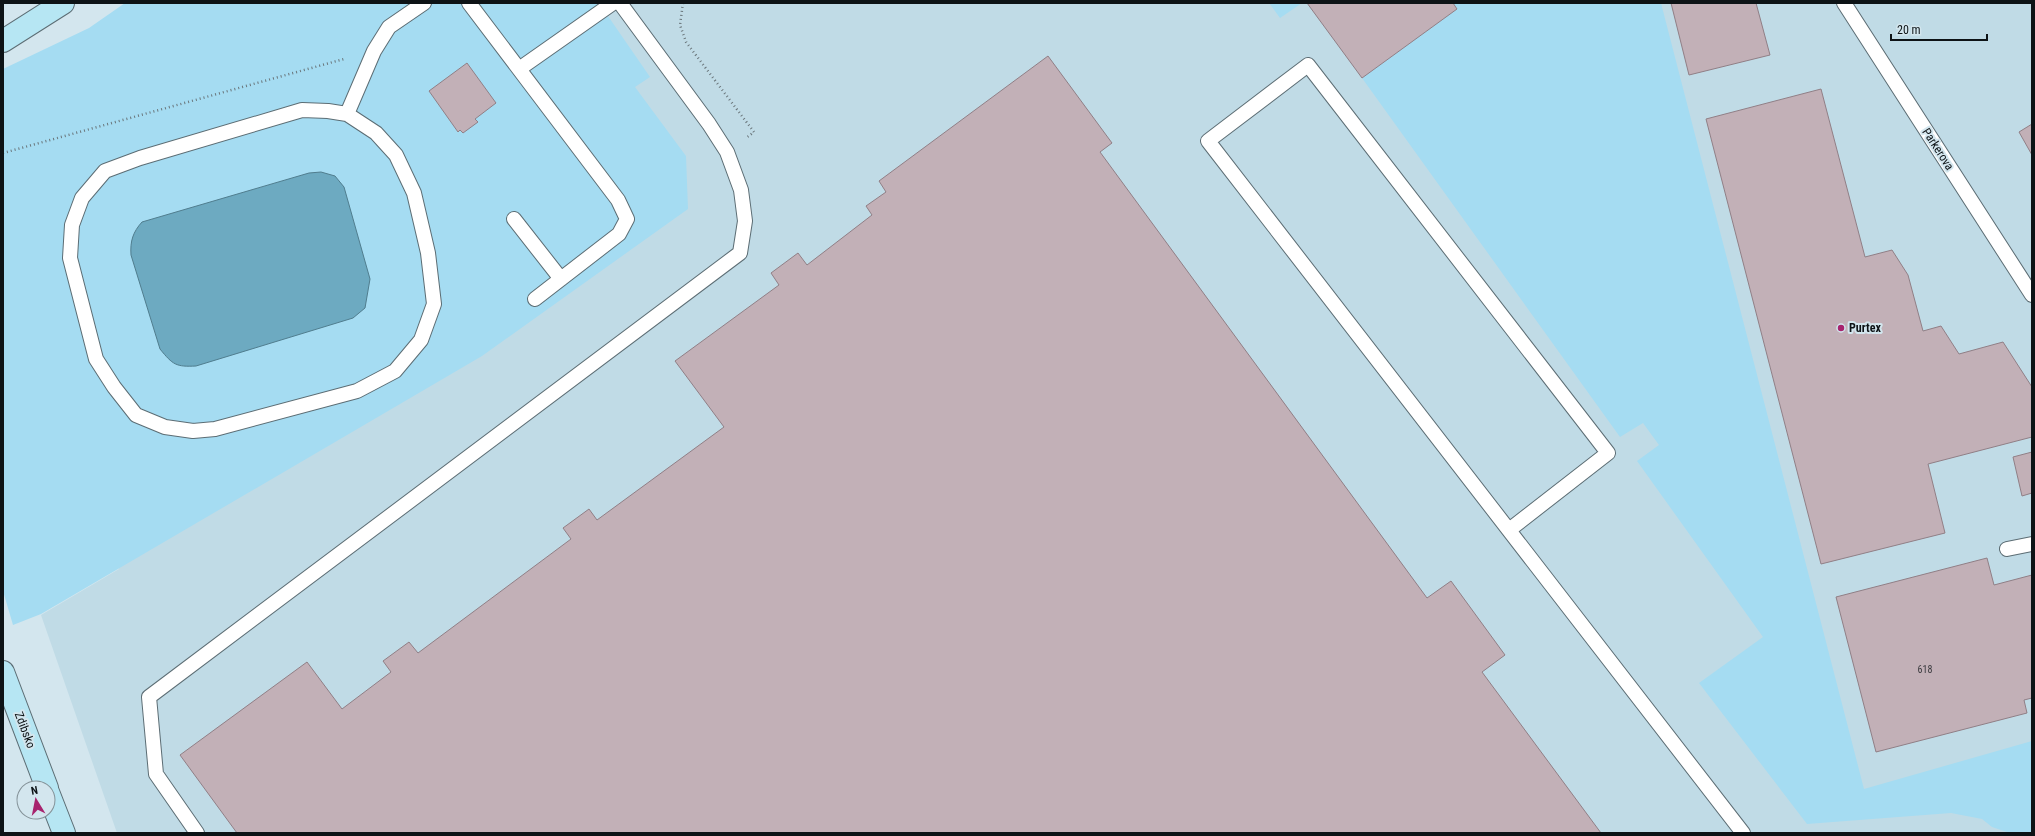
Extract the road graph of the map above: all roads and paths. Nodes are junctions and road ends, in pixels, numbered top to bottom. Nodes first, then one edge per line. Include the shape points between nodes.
1 (63, 3) edge
2 (424, 3) edge
3 (469, 3) edge
4 (613, 3) edge
5 (620, 3) edge
6 (683, 3) edge
7 (1844, 3) edge
8 (3, 41) edge
9 (374, 51) junction
10 (519, 69) junction
11 (347, 114) junction
12 (726, 152) junction
13 (3, 153) edge
14 (514, 219) dead end
15 (561, 279) junction
16 (2032, 295) edge
17 (535, 299) dead end
18 (1509, 530) junction
19 (2032, 544) edge
20 (2007, 549) dead end
21 (3, 672) edge
22 (44, 780) edge
23 (56, 812) edge
24 (64, 833) edge
25 (197, 833) edge
26 (1743, 833) edge

1 - 8 main road
2 - 9 lane via 389,27
3 - 10 lane
4 - 10 lane
5 - 12 lane via 709,124
6 - 12 path via 680,26 686,42 754,132
7 - 16 lane, Parkerova
9 - 11 lane
9 - 13 path
10 - 15 lane via 618,200 627,219 619,234
11 - 11 lane via 376,133 396,155 414,193 428,253 434,304 421,340 395,371 357,391 215,430 165,428 136,415 96,358 70,258 72,225 82,198 105,171 140,158 302,110
12 - 25 lane via 741,190 745,221 740,252 149,697 156,774
14 - 15 lane
15 - 17 lane
18 - 18 lane via 1208,141 1308,65 1608,453
18 - 26 lane
19 - 20 lane
21 - 22 main road, Zdibsko
23 - 24 main road

